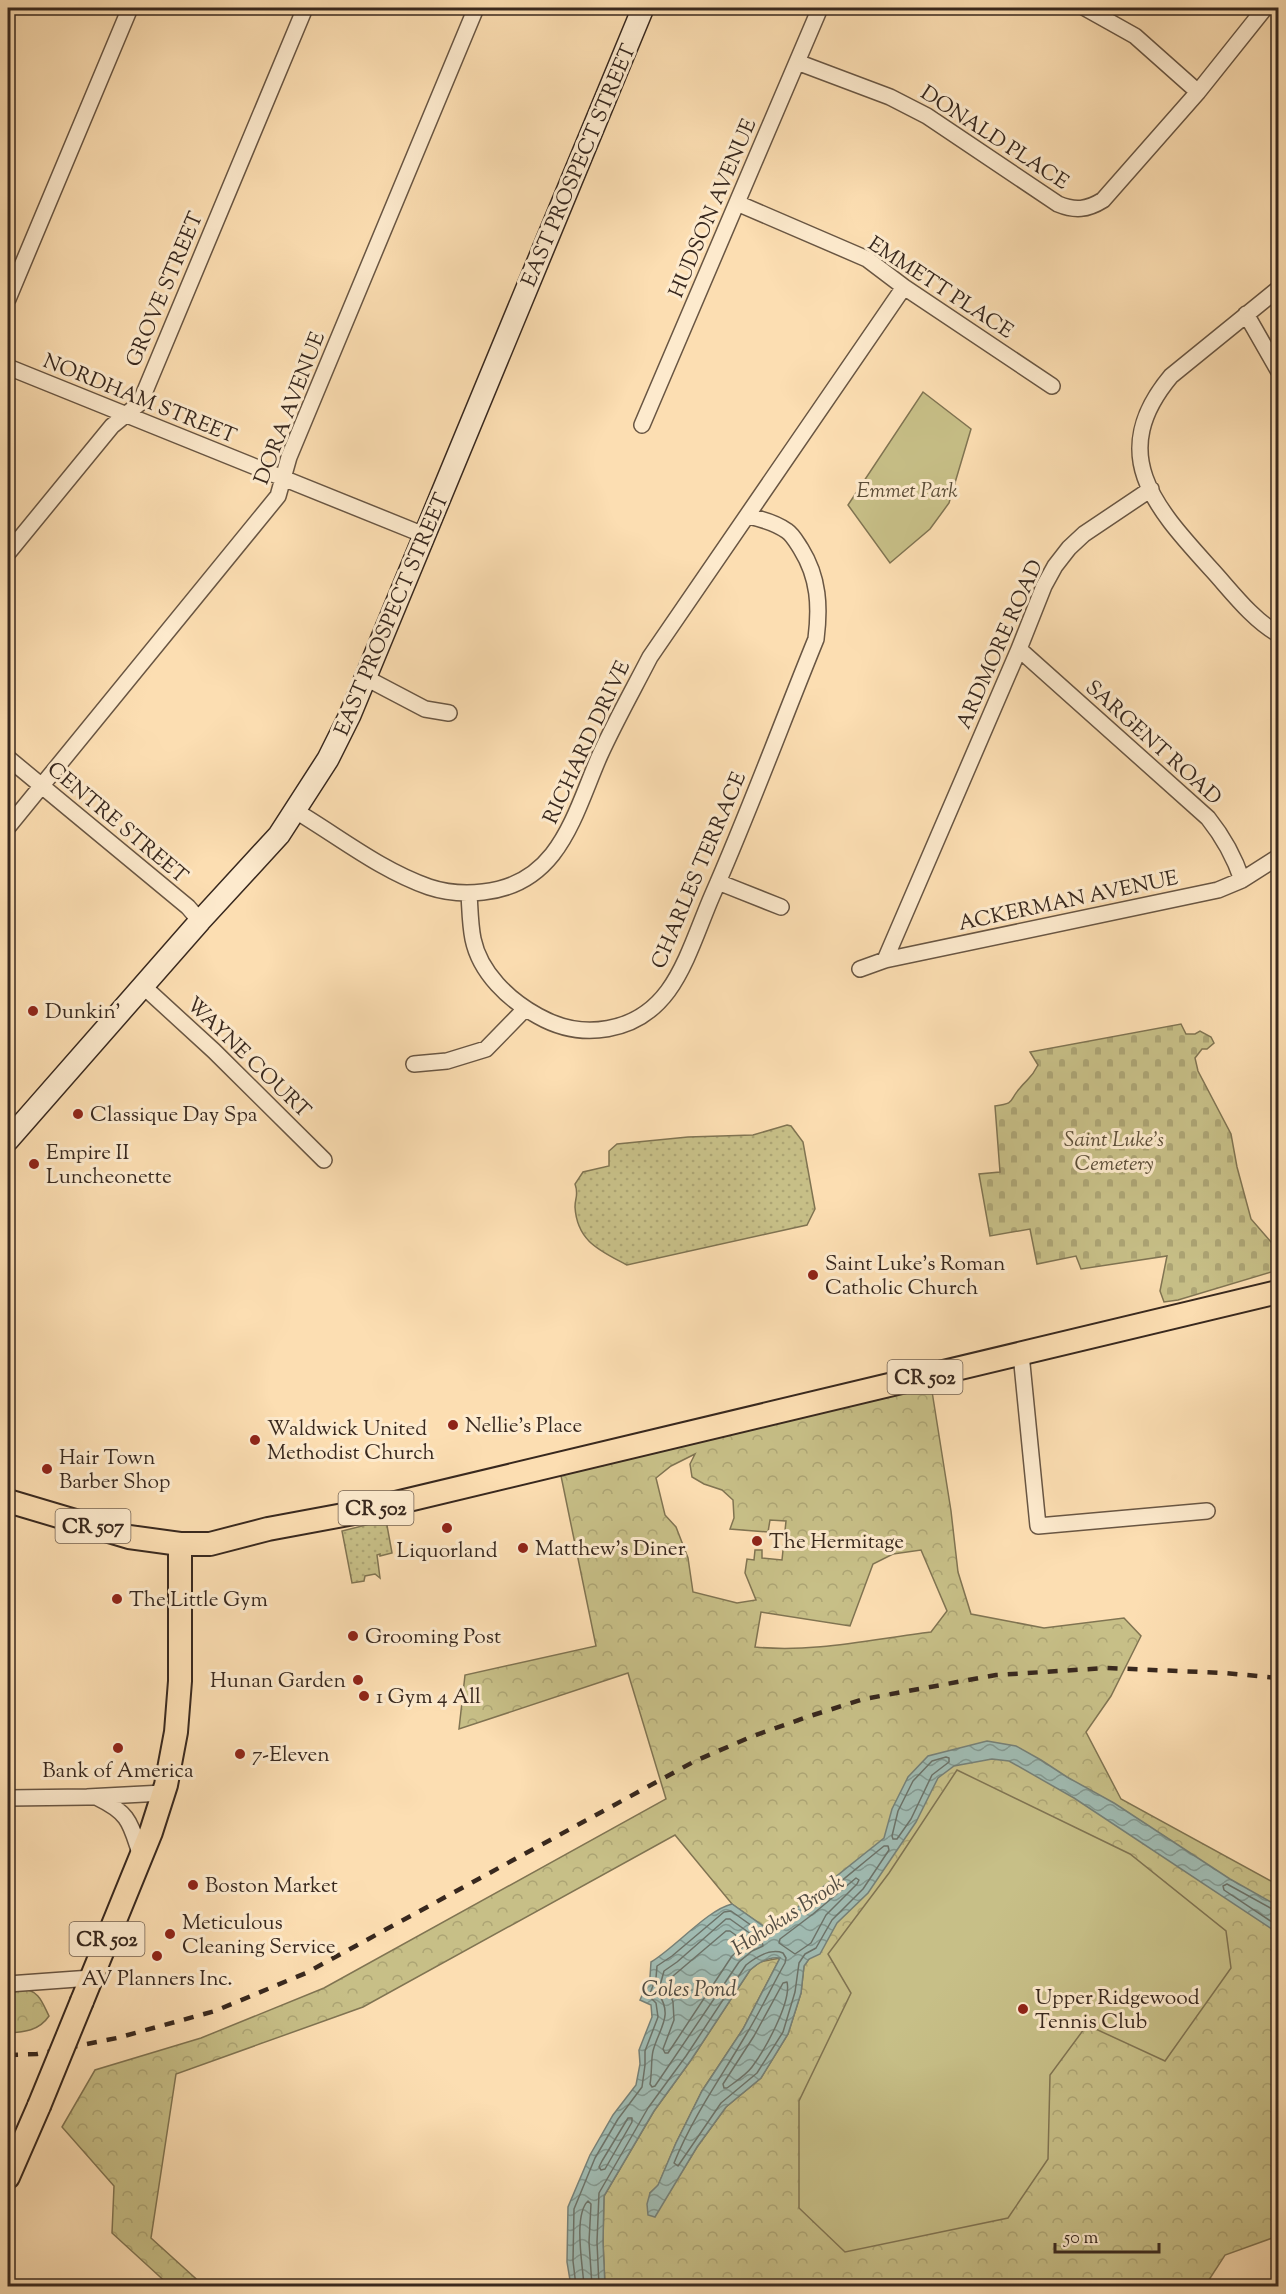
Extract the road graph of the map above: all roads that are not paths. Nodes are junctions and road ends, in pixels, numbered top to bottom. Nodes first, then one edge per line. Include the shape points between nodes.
1 (130, 8) edge
2 (305, 8) edge
3 (476, 8) edge
4 (643, 8) edge
5 (820, 8) edge
6 (1085, 8) edge
7 (1266, 8) edge
8 (797, 62) junction
9 (1198, 92) junction
10 (737, 204) junction
11 (904, 287) junction
12 (1278, 289) edge
13 (8, 299) edge
14 (1246, 315) junction
15 (8, 367) edge
16 (1278, 370) edge
17 (1052, 386) dead end
18 (125, 415) junction
19 (642, 425) dead end
20 (284, 479) junction
21 (1151, 489) junction
22 (748, 516) junction
23 (424, 535) junction
24 (10, 546) edge
25 (1278, 634) edge
26 (1019, 649) junction
27 (366, 678) junction
28 (449, 713) dead end
29 (8, 758) edge
30 (42, 786) junction
31 (294, 810) junction
32 (8, 827) edge
33 (1278, 857) edge
34 (1242, 880) junction
35 (718, 882) junction
36 (469, 894) junction
37 (781, 907) dead end
38 (200, 921) junction
39 (885, 960) junction
40 (860, 969) dead end
41 (143, 986) junction
42 (525, 1009) junction
43 (414, 1064) dead end
44 (8, 1140) edge
45 (324, 1160) dead end
46 (1278, 1292) edge
47 (1021, 1354) junction
48 (8, 1501) edge
49 (1207, 1511) dead end
50 (180, 1544) junction
51 (164, 1793) junction
52 (95, 1797) junction
53 (8, 1798) edge
54 (141, 1856) junction
55 (91, 1978) junction
56 (8, 1984) edge
57 (8, 2177) edge

1 - 13 street
2 - 18 street, GROVE STREET via 140,403
3 - 20 street, DORA AVENUE via 289,457
4 - 23 street, EAST PROSPECT STREET
5 - 8 street, HUDSON AVENUE
6 - 9 street via 1135,36
7 - 9 street, DONALD PLACE
8 - 9 street, DONALD PLACE via 890,96 927,116 1058,204 1082,210 1103,200
8 - 10 street, HUDSON AVENUE
10 - 11 street, EMMETT PLACE via 867,259
10 - 19 street, HUDSON AVENUE
11 - 17 street, EMMETT PLACE
11 - 22 street, RICHARD DRIVE
12 - 14 street
14 - 16 street
14 - 21 street via 1171,376 1149,408 1140,449 1141,469
15 - 18 street, NORDHAM STREET
18 - 20 street, NORDHAM STREET
18 - 24 street, GROVE STREET
20 - 23 street, NORDHAM STREET
20 - 30 street, DORA AVENUE via 278,496
21 - 25 street via 1171,525 1254,615
21 - 26 street, ARDMORE ROAD via 1069,548 1044,586
22 - 35 street, CHARLES TERRACE via 790,533 814,575 819,616 816,639
22 - 36 street, RICHARD DRIVE via 650,657 599,758 575,818 552,856 535,874 517,884
23 - 27 street, EAST PROSPECT STREET
26 - 34 street, SARGENT ROAD via 1208,818 1234,856
26 - 39 street, ARDMORE ROAD
27 - 28 street via 425,709
27 - 31 street, EAST PROSPECT STREET via 328,759
29 - 30 street, CENTRE STREET
30 - 32 street, DORA AVENUE
30 - 38 street, CENTRE STREET
31 - 36 street, RICHARD DRIVE via 403,876 430,887
31 - 38 street, EAST PROSPECT STREET via 279,835
33 - 34 street, ACKERMAN AVENUE
34 - 39 street, ACKERMAN AVENUE via 1194,896
35 - 37 street
35 - 42 street, CHARLES TERRACE via 668,991 634,1020 601,1031 583,1031 545,1020
36 - 42 street, CHARLES TERRACE via 472,938 478,955 501,989
38 - 41 street, EAST PROSPECT STREET
39 - 40 street, ACKERMAN AVENUE
41 - 44 street, EAST PROSPECT STREET
41 - 45 street, WAYNE COURT via 214,1050
42 - 43 street via 486,1049 447,1061
46 - 47 main road, CR 502
47 - 49 street via 1038,1526
47 - 50 main road, CR 502 via 354,1513 210,1544
48 - 50 main road, CR 507 via 129,1537
50 - 51 main road, CR 502 via 178,1712
51 - 52 street
51 - 54 main road, CR 502
52 - 53 street
52 - 54 street via 124,1814
54 - 55 main road, CR 502
55 - 56 street
55 - 57 main road, CR 502, bridge

